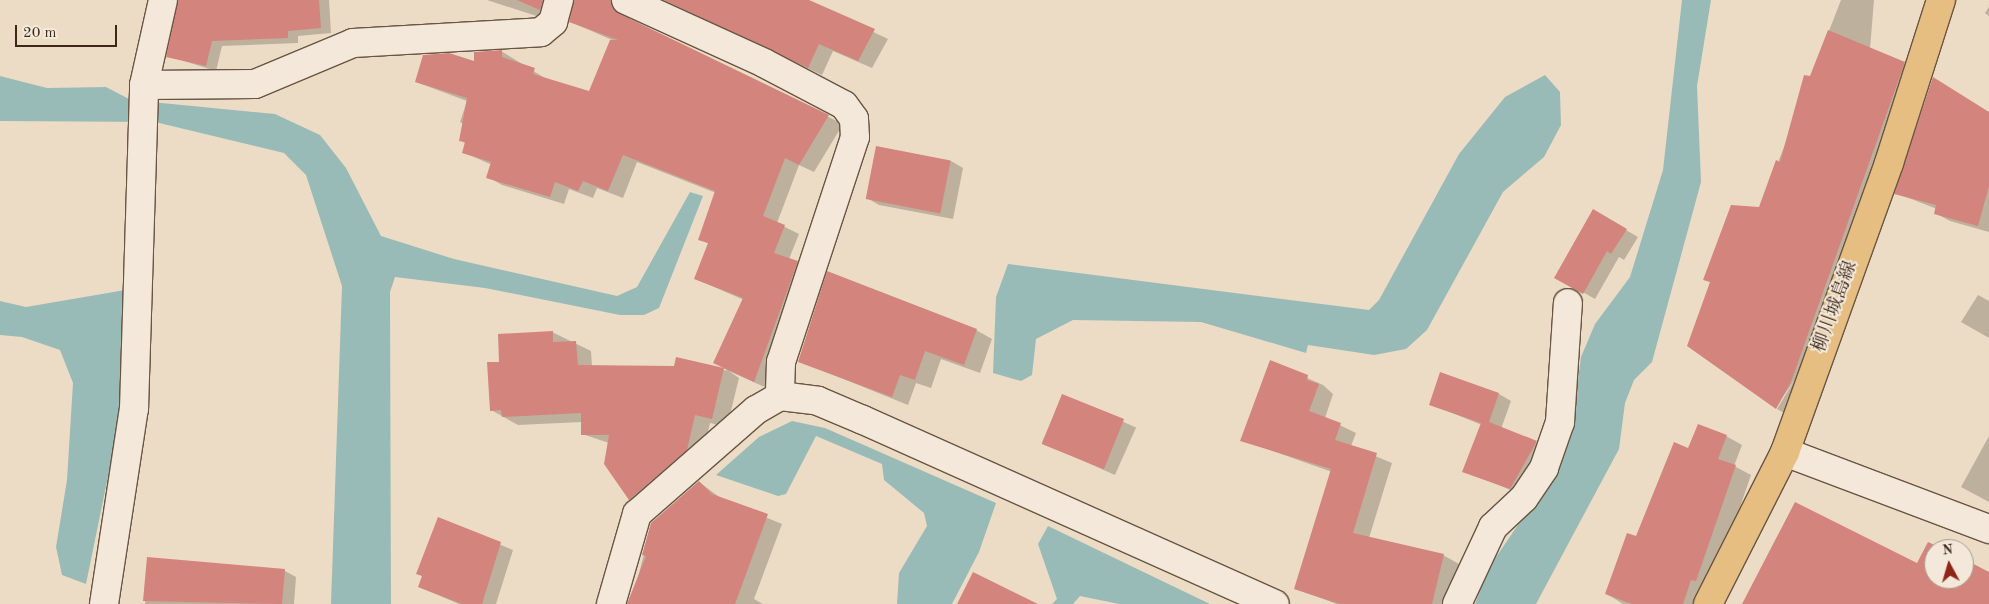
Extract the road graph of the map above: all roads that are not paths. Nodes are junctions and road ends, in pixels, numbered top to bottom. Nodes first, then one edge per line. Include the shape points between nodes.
1 (163, 0) edge
2 (559, 0) edge
3 (626, 0) edge
4 (1941, 0) edge
5 (144, 85) junction
6 (1568, 303) dead end
7 (780, 396) junction
8 (1785, 452) junction
9 (1989, 529) edge
10 (104, 604) edge
11 (610, 604) edge
12 (1275, 604) edge
13 (1458, 604) edge
14 (1708, 604) edge

1 - 5 street
2 - 5 street via 553,22 541,32 353,43 255,84
3 - 7 street via 844,105 854,119 856,137 781,362
4 - 8 main road, 柳川城島線 via 1889,163
5 - 10 street via 134,408
6 - 13 street via 1560,422 1544,468 1524,498 1493,527
7 - 11 street via 756,410 637,514
7 - 12 street via 818,401 864,420
8 - 9 street
8 - 14 main road, 柳川城島線

